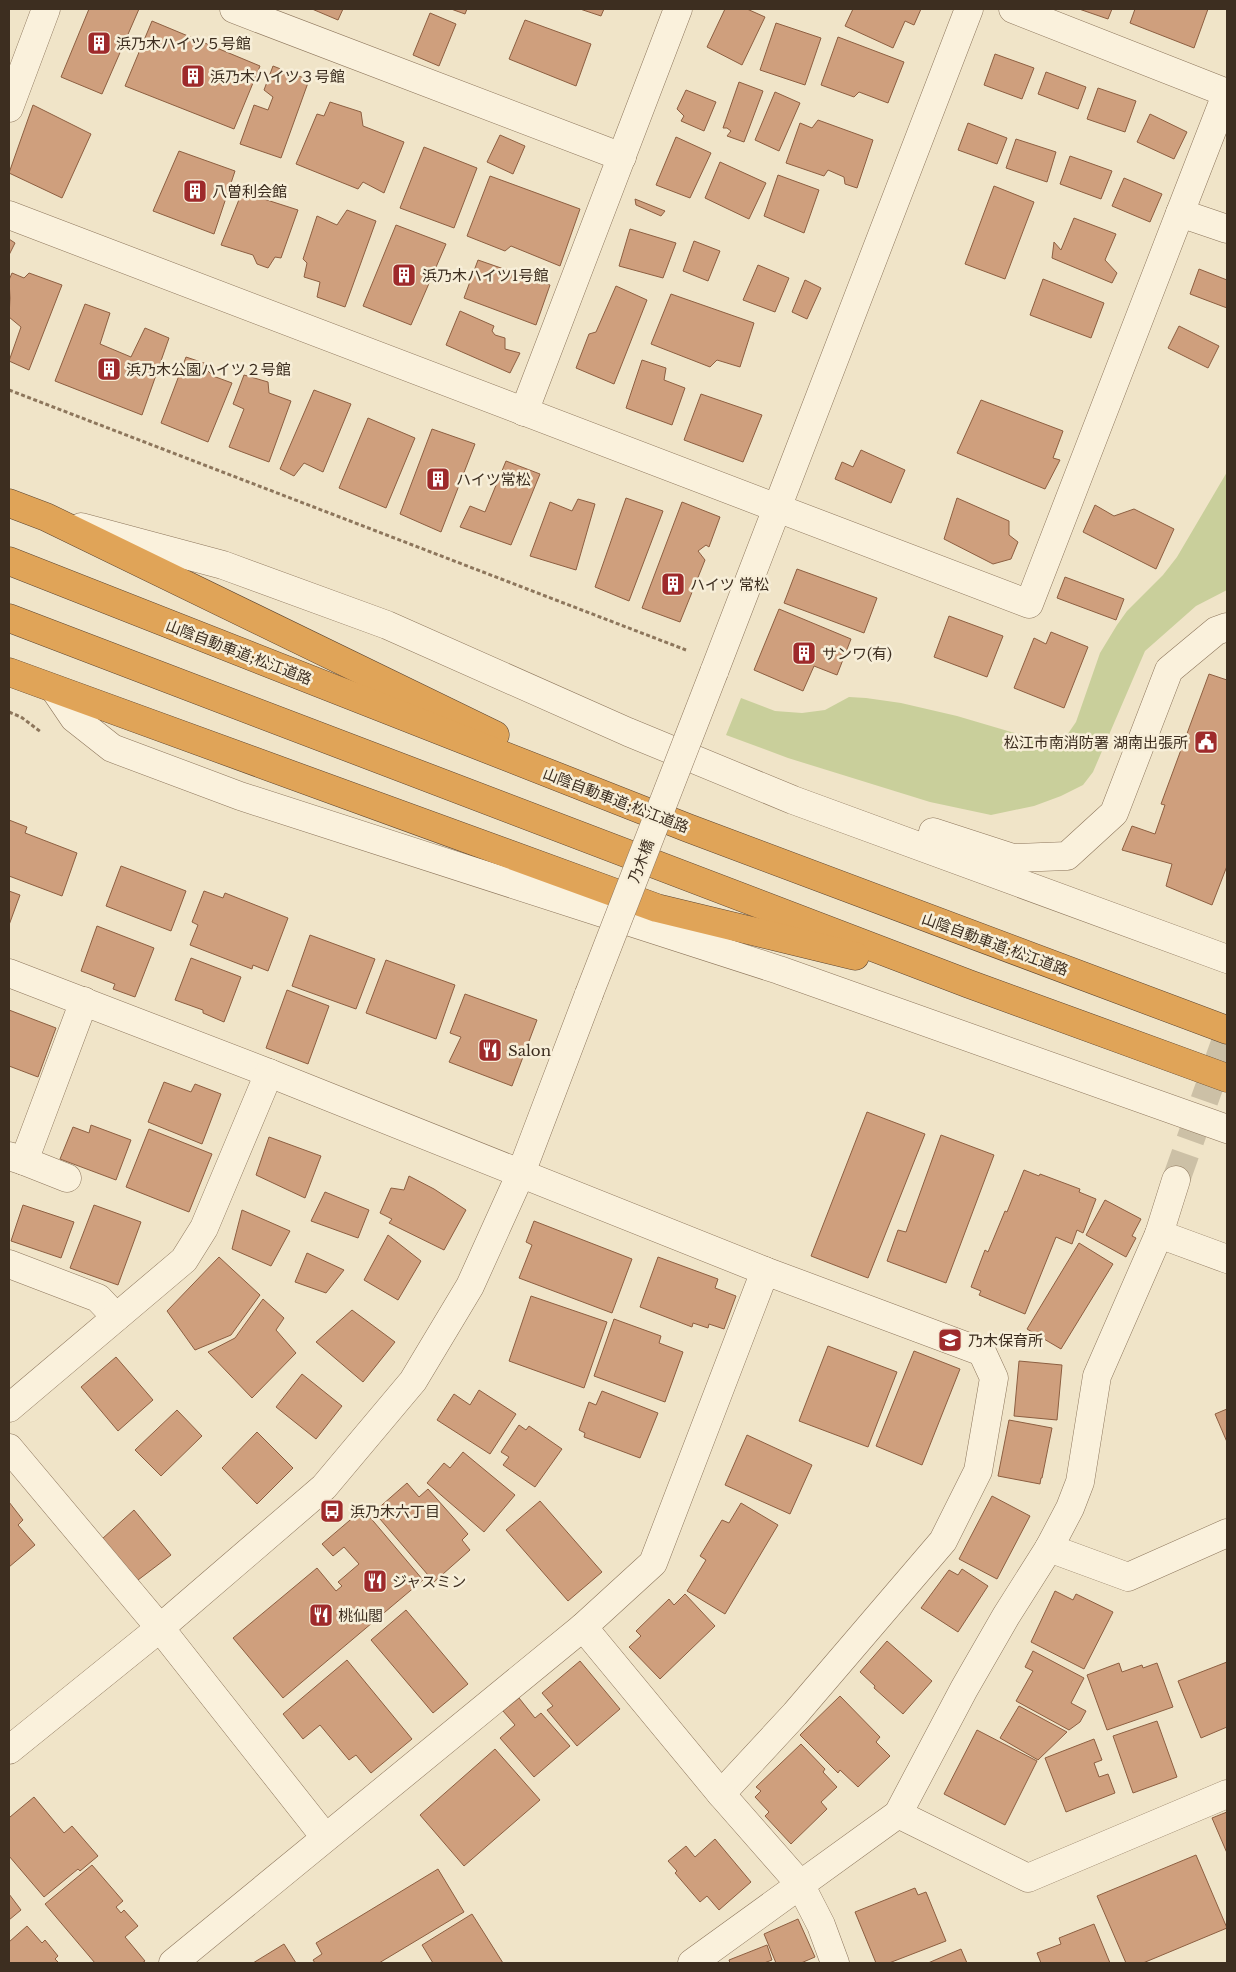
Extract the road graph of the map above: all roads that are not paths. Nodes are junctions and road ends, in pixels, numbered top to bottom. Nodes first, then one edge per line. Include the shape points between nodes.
1 (46, 9) edge
2 (234, 9) edge
3 (678, 9) edge
4 (969, 9) edge
5 (1013, 9) edge
6 (1227, 92) edge
7 (9, 108) edge
8 (622, 157) junction
9 (1180, 213) junction
10 (9, 215) edge
11 (1227, 230) edge
12 (524, 412) junction
13 (9, 503) edge
14 (776, 509) junction
15 (46, 517) junction
16 (9, 561) edge
17 (9, 618) edge
18 (1227, 627) edge
19 (9, 672) edge
20 (56, 690) junction
21 (793, 800) junction
22 (688, 828) junction
23 (1227, 959) edge
24 (9, 973) edge
25 (969, 984) junction
26 (84, 1001) junction
27 (1227, 1030) edge
28 (269, 1073) junction
29 (1227, 1078) edge
30 (1227, 1130) edge
31 (16, 1159) edge
32 (521, 1173) junction
33 (67, 1178) dead end
34 (1176, 1180) tunnel mouth
35 (1160, 1234) junction
36 (1227, 1259) edge
37 (9, 1264) edge
38 (765, 1271) junction
39 (116, 1317) junction
40 (9, 1408) edge
41 (9, 1448) edge
42 (1227, 1534) edge
43 (1049, 1548) junction
44 (583, 1627) junction
45 (160, 1628) junction
46 (9, 1750) edge
47 (721, 1794) junction
48 (1227, 1794) edge
49 (898, 1814) junction
50 (325, 1837) junction
51 (800, 1884) junction
52 (173, 1963) edge
53 (692, 1963) edge
54 (835, 1963) edge

1 - 7 street
2 - 8 street
3 - 8 street
4 - 14 street, 乃木橋
5 - 6 street
6 - 9 street
8 - 12 street
9 - 11 street
9 - 14 street via 1029,604
10 - 12 street
12 - 14 street
13 - 15 highway
14 - 32 street, 乃木橋, bridge
15 - 21 street via 223,565 387,625 628,732
15 - 22 highway
16 - 22 highway, 山陰自動車道;松江道路
17 - 25 highway
18 - 21 street via 1216,631 1168,670 1114,813 1067,856 1013,858 879,814
19 - 20 highway
20 - 25 highway via 657,908
20 - 30 street via 74,718 112,748 240,796 779,970
21 - 23 street
22 - 27 highway, 山陰自動車道;松江道路
24 - 26 street
25 - 29 highway
26 - 28 street
26 - 31 street
28 - 32 street
28 - 39 street via 204,1228 184,1260
31 - 33 street
32 - 38 street
32 - 45 street, 乃木橋 via 470,1286 413,1382 324,1487
34 - 35 street
35 - 36 street
35 - 43 street via 1097,1376 1080,1482
37 - 39 street via 98,1298
38 - 44 street via 653,1563
38 - 47 street via 982,1352 994,1378 978,1470 943,1541 795,1714
39 - 40 street
41 - 45 street
42 - 43 street via 1128,1577
43 - 49 street via 964,1689
44 - 47 street
44 - 50 street
45 - 46 street, 乃木橋
45 - 50 street
47 - 51 street
48 - 49 street via 1028,1878
49 - 51 street
50 - 52 street
51 - 53 street
51 - 54 street via 821,1925

